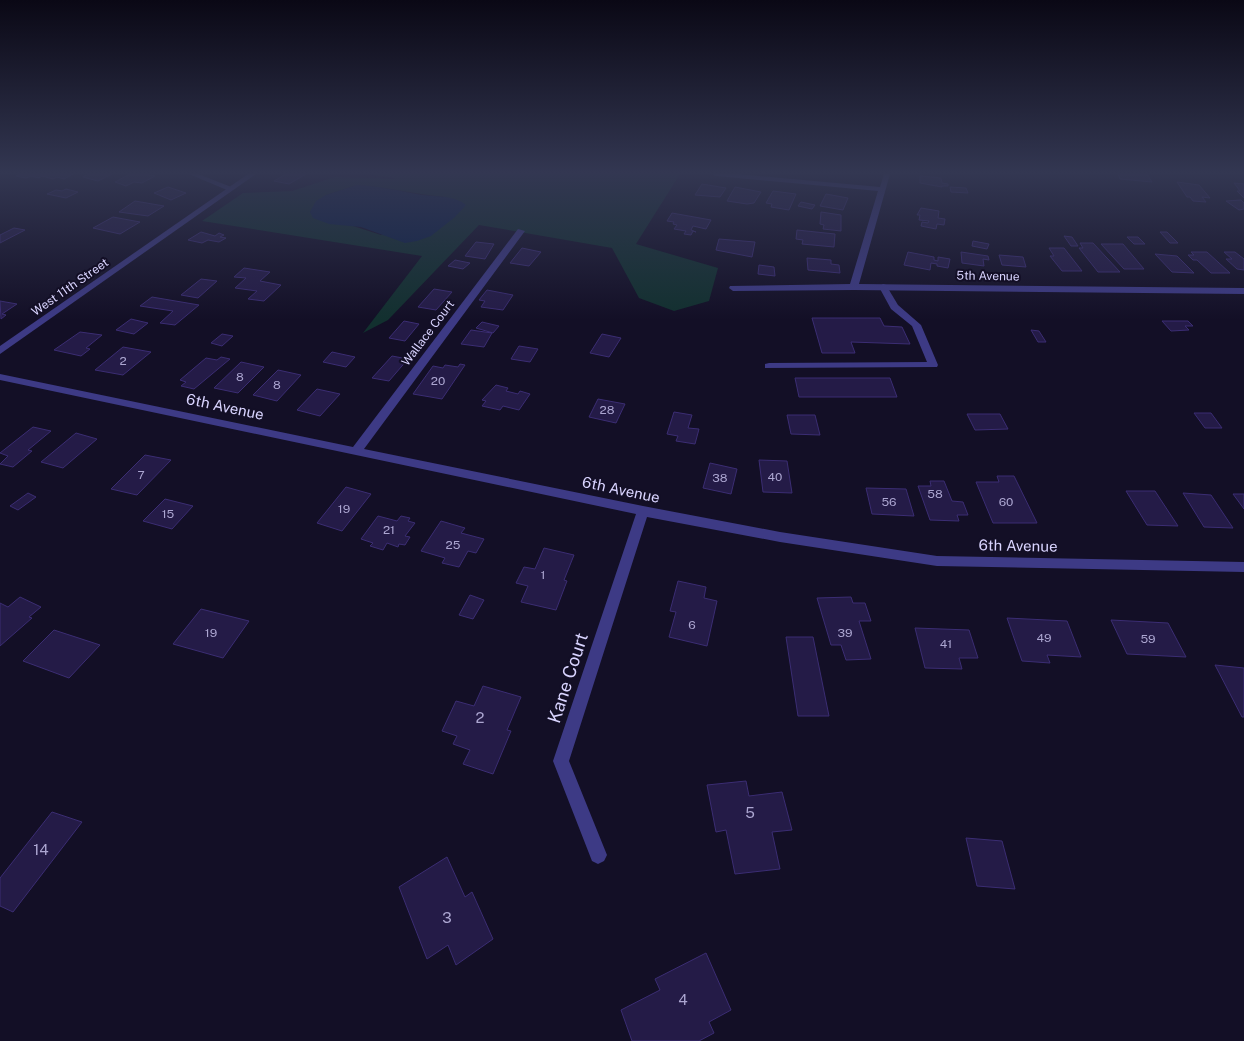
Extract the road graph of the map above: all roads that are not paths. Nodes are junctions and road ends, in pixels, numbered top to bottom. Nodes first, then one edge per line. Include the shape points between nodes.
1 (181, 223) edge
2 (873, 223) edge
3 (521, 230) dead end
4 (854, 287) junction
5 (883, 287) junction
6 (733, 288) dead end
7 (1244, 291) edge
8 (0, 351) edge
9 (769, 366) dead end
10 (0, 377) edge
11 (356, 451) junction
12 (643, 511) junction
13 (1244, 566) edge
14 (598, 855) dead end

1 - 8 street, West 11th Street
2 - 4 street
3 - 11 street, Wallace Court
4 - 5 street, 5th Avenue
4 - 6 street, 5th Avenue
5 - 7 street, 5th Avenue
5 - 9 street via 894,307 916,325 933,365
10 - 11 street, 6th Avenue
11 - 12 street, 6th Avenue
12 - 13 street, 6th Avenue via 780,537 937,561
12 - 14 street, Kane Court via 561,761

